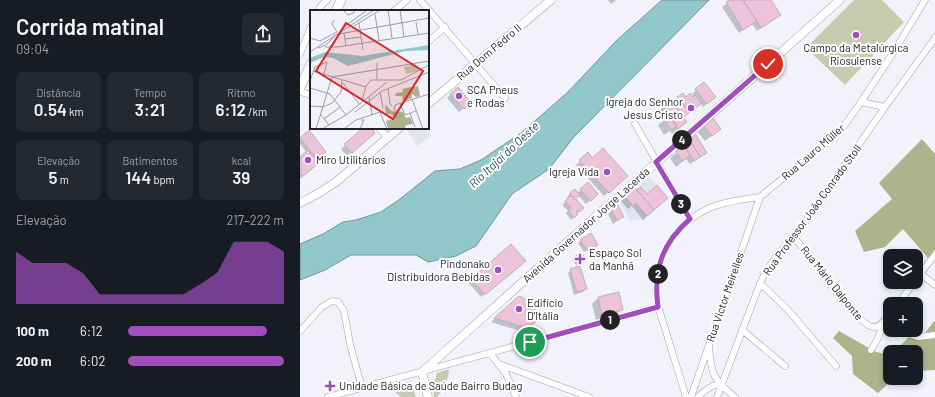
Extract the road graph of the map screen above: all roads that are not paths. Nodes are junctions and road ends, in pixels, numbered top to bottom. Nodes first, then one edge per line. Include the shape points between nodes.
1 (327, 0) edge
2 (341, 0) edge
3 (407, 0) edge
4 (420, 0) edge
5 (551, 0) edge
6 (840, 0) edge
7 (925, 0) edge
8 (318, 10) edge
9 (336, 10) edge
10 (395, 10) edge
11 (445, 27) junction
12 (310, 32) edge
13 (935, 38) edge
14 (429, 41) edge
15 (308, 45) edge
16 (300, 54) edge
17 (476, 64) junction
18 (310, 66) edge
19 (300, 88) edge
20 (300, 92) edge
21 (310, 93) edge
22 (505, 98) dead end
23 (861, 102) junction
24 (429, 103) edge
25 (884, 107) junction
26 (635, 124) dead end
27 (380, 129) edge
28 (399, 129) edge
29 (388, 138) junction
30 (656, 162) junction
31 (760, 197) junction
32 (300, 202) edge
33 (690, 219) junction
34 (794, 237) junction
35 (935, 255) edge
36 (923, 269) edge
37 (923, 275) edge
38 (760, 283) junction
39 (935, 284) edge
40 (658, 307) junction
41 (883, 323) edge
42 (883, 325) edge
43 (742, 330) junction
44 (300, 331) edge
45 (935, 335) edge
46 (915, 337) edge
47 (709, 343) junction
48 (871, 350) dead end
49 (490, 353) junction
50 (499, 364) junction
51 (784, 366) dead end
52 (836, 366) dead end
53 (422, 372) junction
54 (714, 376) junction
55 (710, 386) junction
56 (721, 386) junction
57 (362, 388) junction
58 (328, 397) edge
59 (428, 397) edge
60 (516, 397) edge
61 (589, 397) edge
62 (686, 397) edge
63 (691, 397) edge
64 (698, 397) edge
65 (717, 397) edge
66 (735, 397) edge

1 - 8 street
2 - 9 highway
3 - 10 street
4 - 11 street
5 - 17 main road, Rua Dom Pedro II
6 - 30 main road, Avenida Governador Jorge Lacerda
7 - 23 street, Rua Lauro Müller
11 - 14 street
11 - 17 street
12 - 15 street
13 - 25 street, Rua Professor João Conrado Stoll
15 - 16 street
17 - 22 street
17 - 24 main road, Rua Dom Pedro II
18 - 19 highway
20 - 21 street
23 - 25 street
23 - 31 street, Rua Lauro Müller via 835,135
25 - 34 street, Rua Professor João Conrado Stoll
26 - 30 street
27 - 29 street
28 - 29 main road
29 - 32 main road via 336,182
30 - 33 street
30 - 53 main road, Avenida Governador Jorge Lacerda
31 - 33 street via 722,204
31 - 47 street, Rua Victor Meirelles
33 - 40 street via 666,247 657,279
34 - 38 street, Rua Professor João Conrado Stoll via 771,264
34 - 41 street, Rua Mário Dalponte via 830,285 862,321 874,327
35 - 36 street
37 - 39 street
38 - 43 street, Rua Professor João Conrado Stoll
38 - 52 street via 788,310
40 - 49 street
40 - 62 street
42 - 48 street
43 - 51 street
43 - 56 street, Rua Professor João Conrado Stoll
44 - 57 street via 327,303 338,302 344,311
45 - 46 street
47 - 54 street via 711,370
47 - 63 street, Rua Victor Meirelles
49 - 50 street
49 - 53 street
50 - 60 street
50 - 61 street
53 - 57 street
53 - 59 main road
54 - 55 street
54 - 56 street
55 - 56 street
55 - 64 street
56 - 65 street, Rua Professor João Conrado Stoll
56 - 66 street
57 - 58 street

